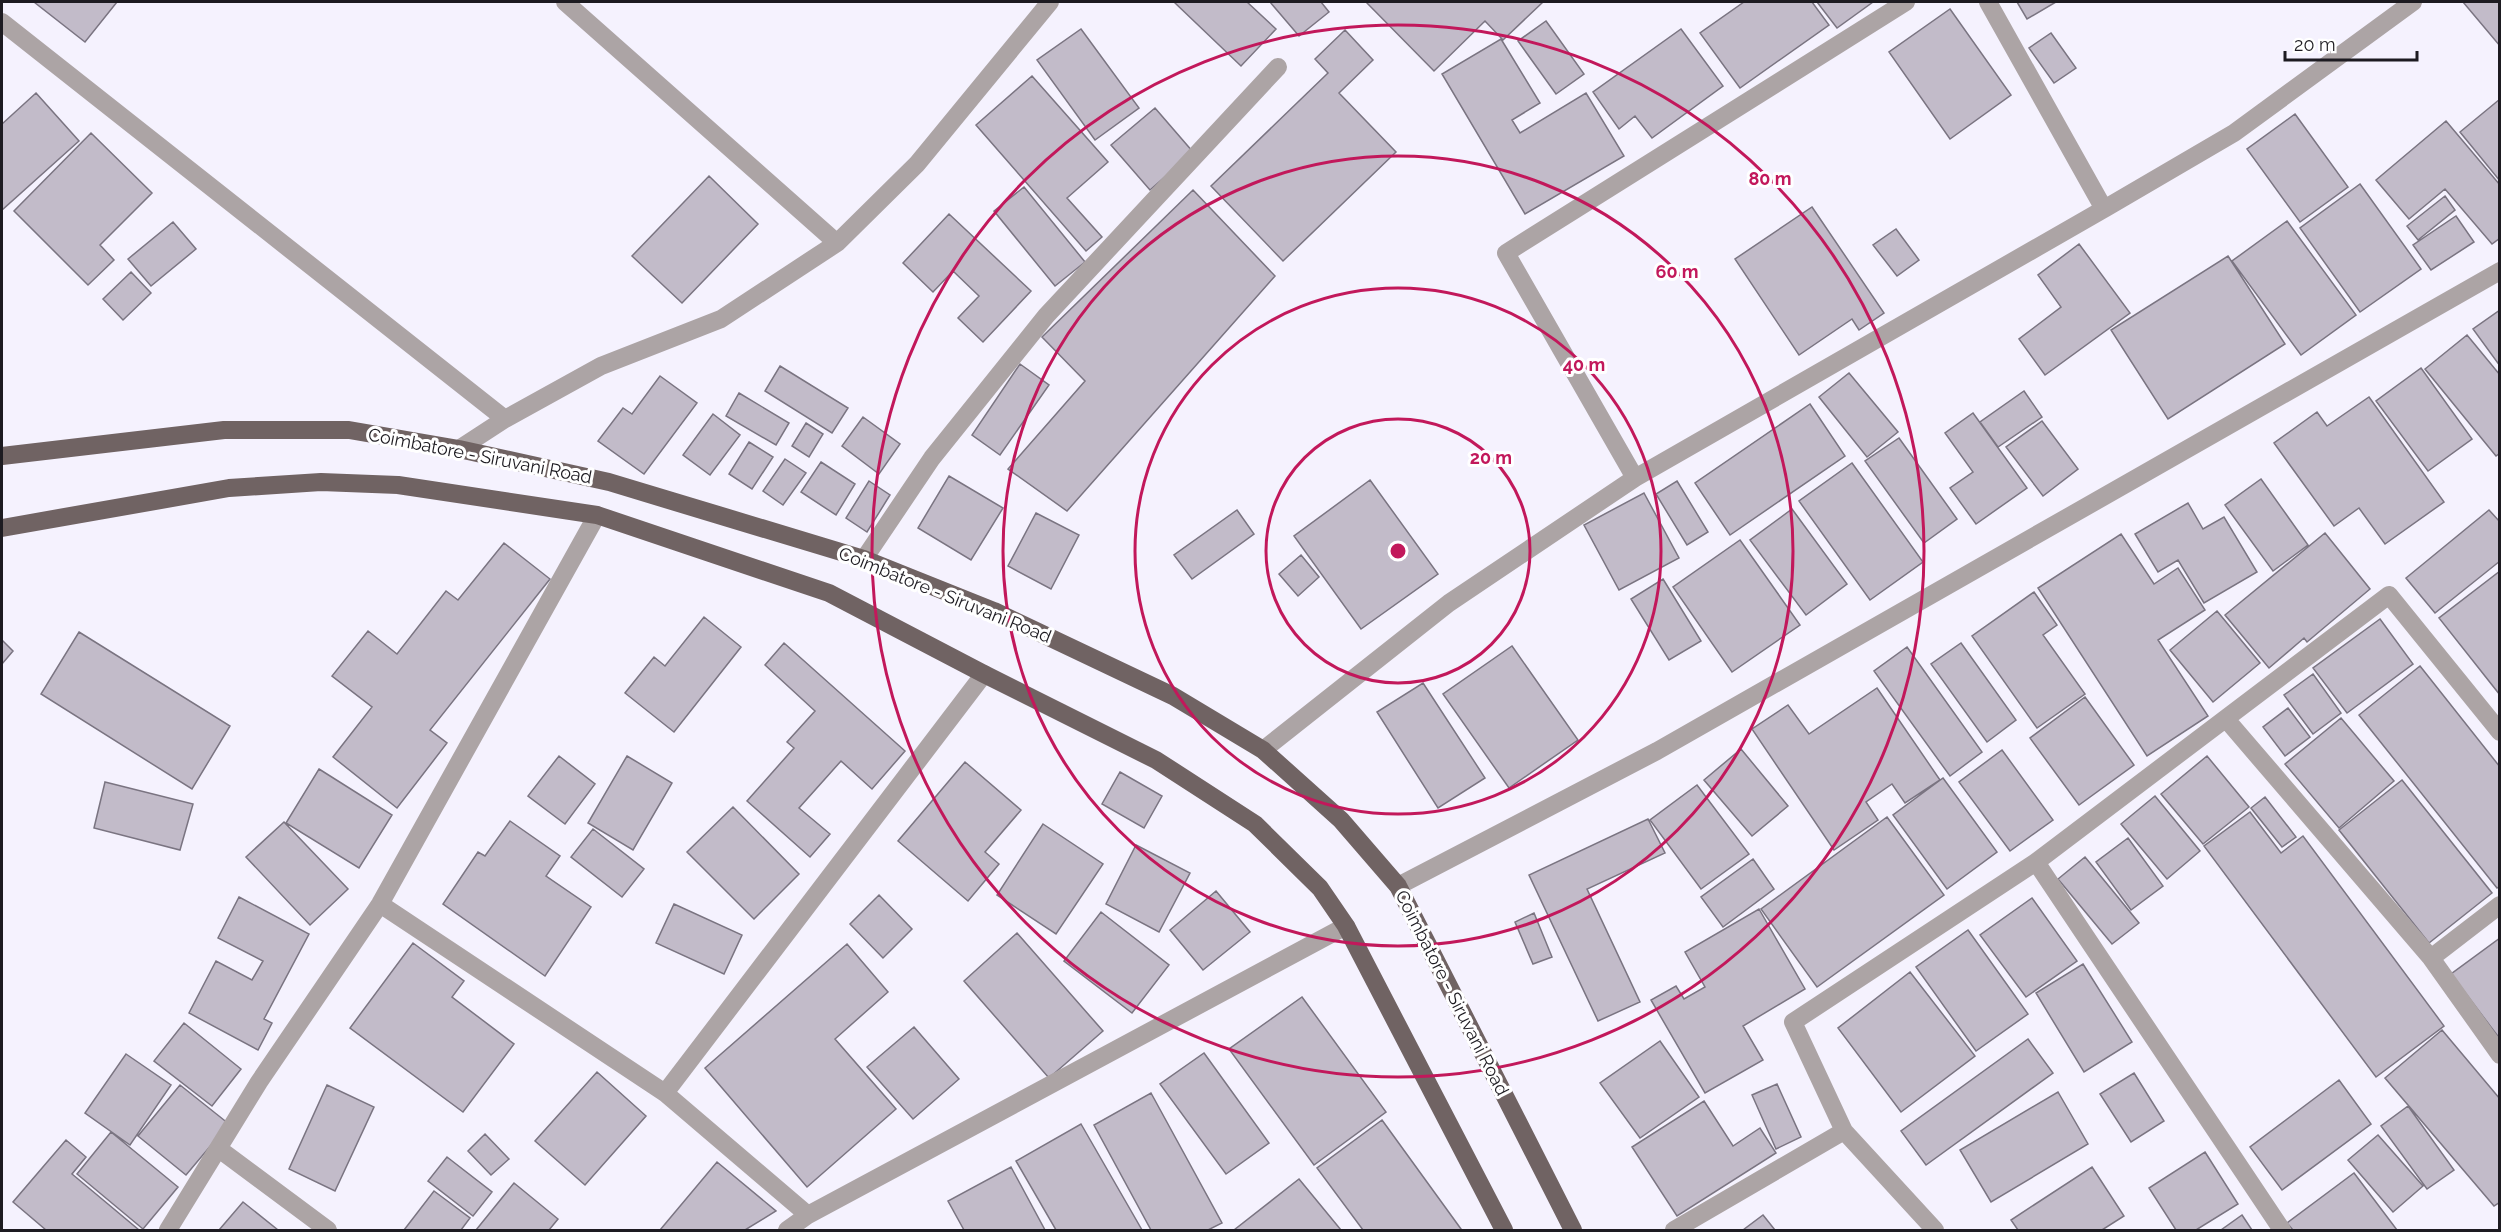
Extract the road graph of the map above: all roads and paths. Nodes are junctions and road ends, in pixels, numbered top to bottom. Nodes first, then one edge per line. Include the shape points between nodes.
1 (565, 2) edge
2 (1050, 2) edge
3 (1906, 2) edge
4 (1988, 2) edge
5 (2413, 2) edge
6 (2, 22) edge
7 (1278, 67) dead end
8 (2104, 209) junction
9 (837, 243) junction
10 (2499, 272) edge
11 (505, 418) junction
12 (459, 449) junction
13 (2, 456) edge
14 (1635, 478) junction
15 (597, 515) junction
16 (2, 528) edge
17 (864, 559) junction
18 (984, 674) junction
19 (2226, 719) junction
20 (2499, 732) edge
21 (1263, 750) junction
22 (2036, 862) junction
23 (1398, 886) junction
24 (380, 904) junction
25 (2499, 905) edge
26 (1346, 926) junction
27 (2431, 958) junction
28 (2499, 1055) edge
29 (665, 1093) junction
30 (1844, 1131) junction
31 (219, 1149) junction
32 (808, 1215) junction
33 (1500, 1228) edge
34 (168, 1230) edge
35 (328, 1230) edge
36 (787, 1230) edge
37 (1573, 1230) edge
38 (1674, 1230) edge
39 (1935, 1230) edge
40 (2282, 1230) edge

1 - 9 street
2 - 9 street via 917,164
3 - 14 street via 1506,253
4 - 8 street
5 - 8 street via 2234,133
6 - 11 street
7 - 17 street via 1046,316 932,458
8 - 14 street
9 - 11 street via 721,319 601,366
10 - 23 street via 1657,751
11 - 12 street
12 - 13 main road, Coimbatore - Siruvani Road via 350,430 224,430
12 - 17 main road, Coimbatore - Siruvani Road via 609,482
14 - 21 street via 1449,603
15 - 16 main road via 398,485 321,482 229,488
15 - 18 main road via 829,593
15 - 24 street
17 - 21 main road, Coimbatore - Siruvani Road via 994,611 1173,696
18 - 26 main road via 1156,760 1255,824 1320,888
18 - 29 street
19 - 20 street via 2389,595
19 - 22 street
19 - 27 street
21 - 23 main road, Coimbatore - Siruvani Road via 1341,820
22 - 30 street via 1793,1022
22 - 40 street
23 - 37 main road, Coimbatore - Siruvani Road
24 - 29 street
24 - 31 street via 259,1082
25 - 27 street
26 - 32 street
26 - 33 main road
27 - 28 street
29 - 32 street
30 - 38 street
30 - 39 street
31 - 34 street
31 - 35 street
32 - 36 street

